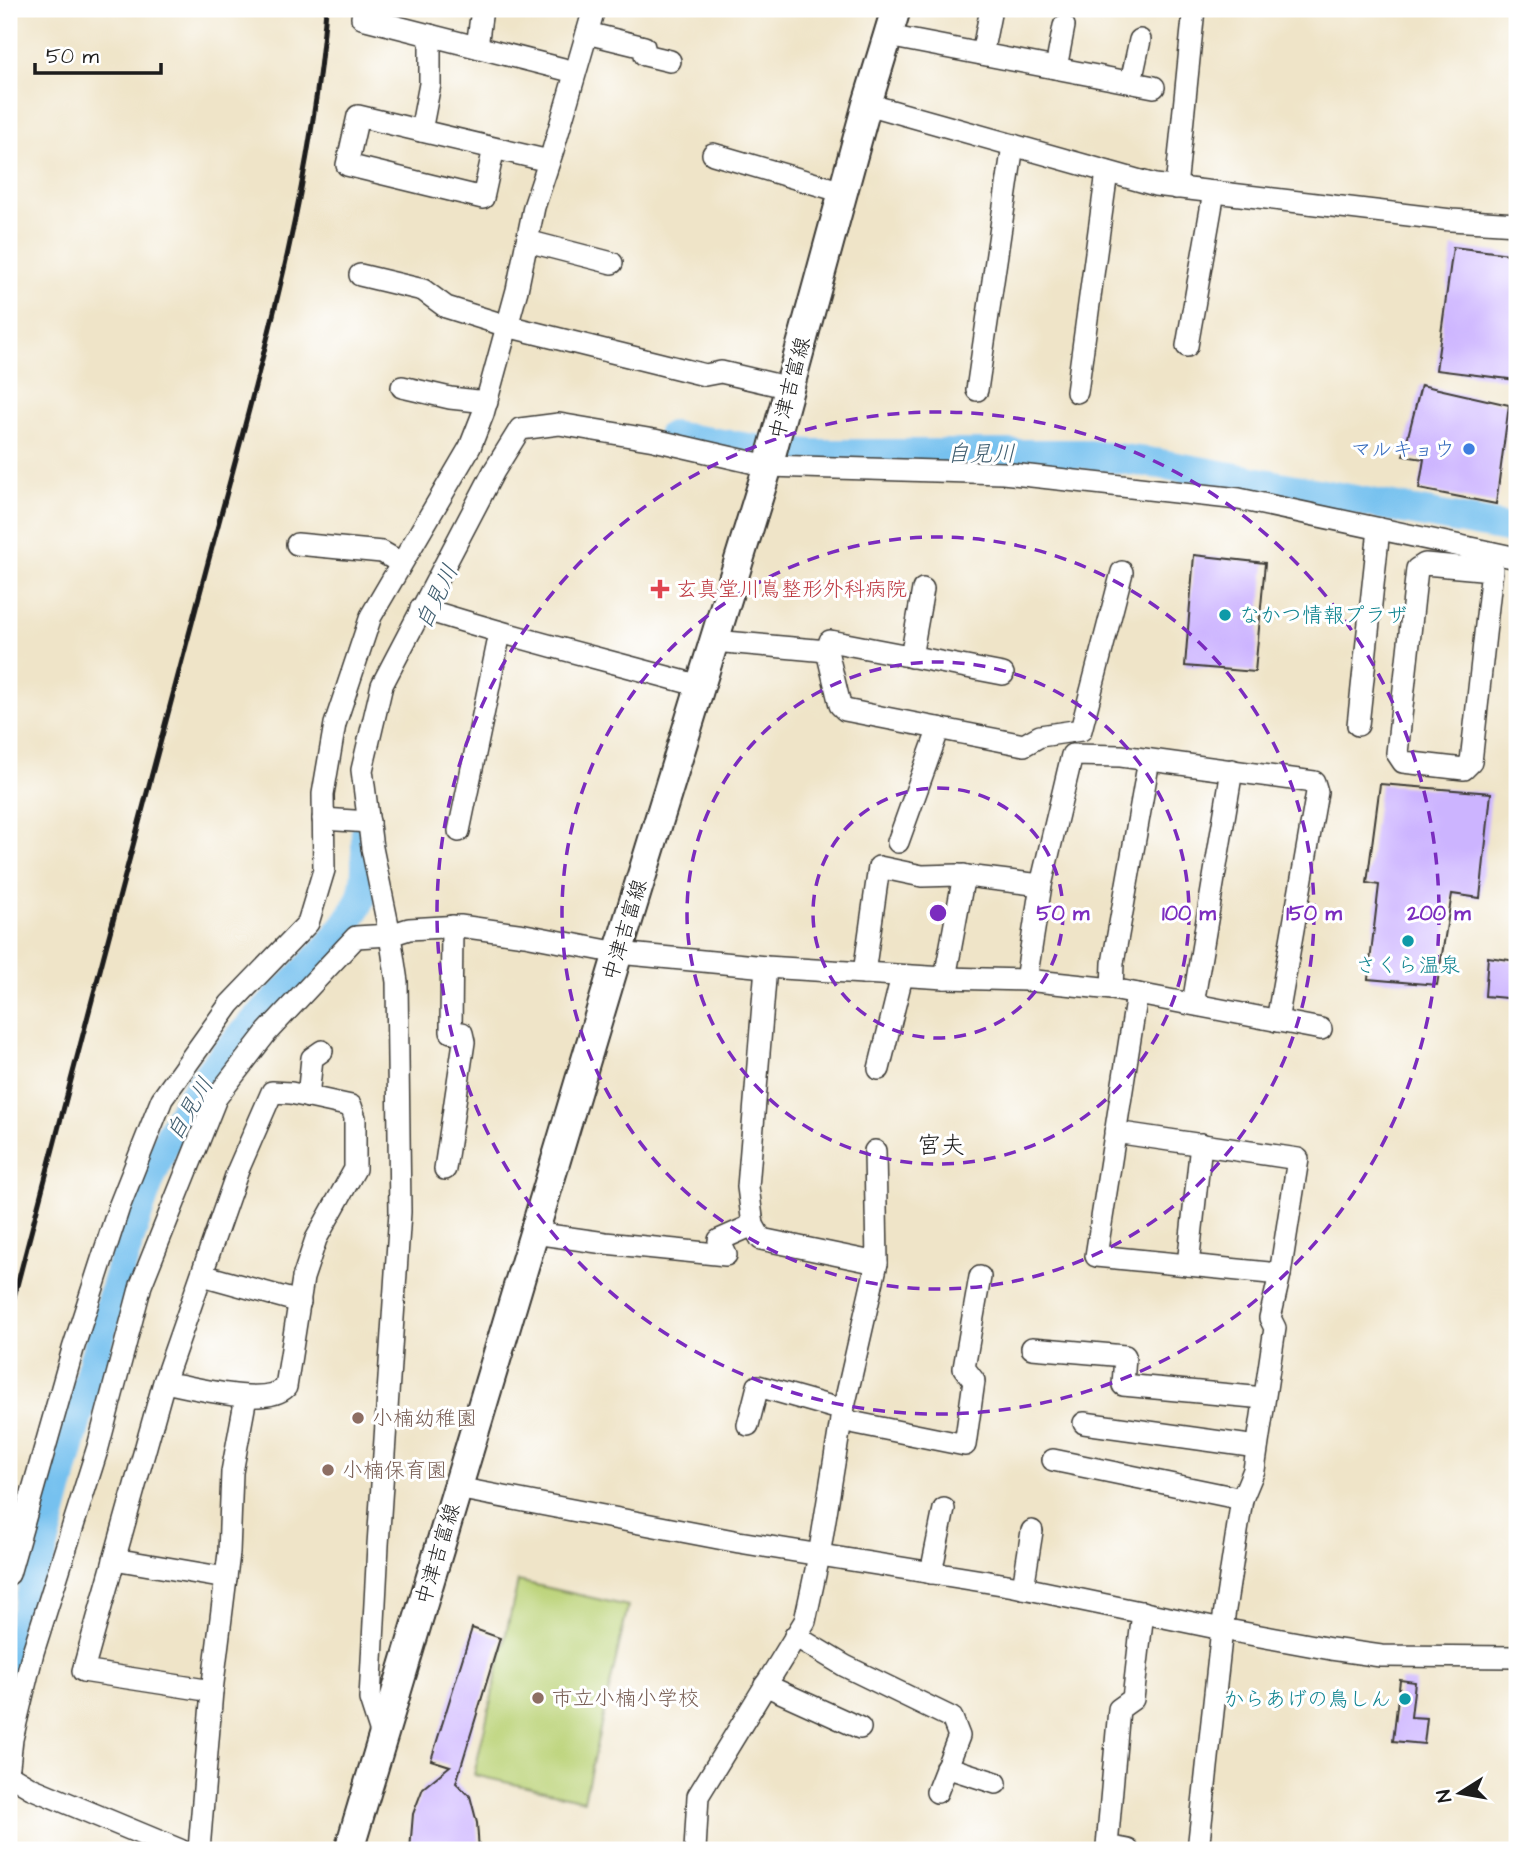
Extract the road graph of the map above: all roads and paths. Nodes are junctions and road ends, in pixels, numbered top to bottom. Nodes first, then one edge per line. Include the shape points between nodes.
1 (363, 9) edge
2 (482, 9) edge
3 (594, 9) edge
4 (896, 9) edge
5 (1194, 9) edge
6 (990, 14) dead end
7 (1064, 26) dead end
8 (587, 33) junction
9 (430, 35) junction
10 (888, 36) junction
11 (1140, 40) dead end
12 (477, 47) junction
13 (982, 54) junction
14 (670, 61) dead end
15 (1056, 68) junction
16 (575, 72) junction
17 (1132, 82) junction
18 (1154, 87) dead end
19 (867, 104) junction
20 (421, 131) junction
21 (1013, 145) junction
22 (494, 148) junction
23 (713, 154) dead end
24 (550, 161) junction
25 (1107, 172) junction
26 (1176, 188) junction
27 (843, 192) junction
28 (1214, 192) junction
29 (1517, 224) edge
30 (527, 241) junction
31 (612, 263) dead end
32 (360, 275) dead end
33 (507, 326) junction
34 (1187, 346) dead end
35 (402, 387) dead end
36 (790, 388) junction
37 (977, 390) dead end
38 (1077, 392) dead end
39 (487, 402) junction
40 (768, 466) junction
41 (1379, 529) junction
42 (297, 544) dead end
43 (1517, 558) edge
44 (1492, 562) junction
45 (401, 563) junction
46 (1122, 572) dead end
47 (923, 589) dead end
48 (421, 608) junction
49 (500, 633) junction
50 (714, 642) junction
51 (827, 651) junction
52 (911, 657) junction
53 (1003, 674) dead end
54 (700, 686) junction
55 (1358, 725) dead end
56 (939, 728) junction
57 (1149, 760) junction
58 (1232, 770) junction
59 (323, 819) junction
60 (369, 822) junction
61 (459, 831) dead end
62 (898, 842) dead end
63 (964, 876) junction
64 (1041, 885) junction
65 (452, 926) junction
66 (390, 935) junction
67 (618, 953) junction
68 (766, 967) junction
69 (864, 973) junction
70 (902, 976) junction
71 (945, 978) junction
72 (1026, 981) junction
73 (1112, 989) junction
74 (1137, 993) junction
75 (1193, 1004) junction
76 (1277, 1021) junction
77 (1321, 1029) dead end
78 (321, 1051) dead end
79 (879, 1069) dead end
80 (307, 1097) junction
81 (1115, 1132) junction
82 (1201, 1144) junction
83 (875, 1151) dead end
84 (445, 1169) dead end
85 (753, 1225) junction
86 (534, 1233) junction
87 (877, 1263) junction
88 (1188, 1265) junction
89 (1280, 1274) junction
90 (201, 1275) junction
91 (980, 1277) dead end
92 (300, 1302) junction
93 (1032, 1348) dead end
94 (164, 1382) junction
95 (246, 1397) junction
96 (1264, 1398) junction
97 (842, 1415) junction
98 (1084, 1423) dead end
99 (748, 1424) dead end
100 (1257, 1447) junction
101 (1054, 1460) dead end
102 (457, 1488) junction
103 (1242, 1499) junction
104 (944, 1509) dead end
105 (1032, 1531) dead end
106 (819, 1556) junction
107 (114, 1559) junction
108 (931, 1573) junction
109 (9, 1574) edge
110 (226, 1578) junction
111 (1023, 1588) junction
112 (1143, 1612) junction
113 (1222, 1629) junction
114 (795, 1636) junction
115 (1517, 1657) edge
116 (765, 1685) junction
117 (212, 1690) junction
118 (860, 1728) dead end
119 (382, 1736) junction
120 (9, 1766) edge
121 (946, 1767) junction
122 (9, 1775) edge
123 (996, 1783) dead end
124 (937, 1792) dead end
125 (180, 1850) edge
126 (199, 1850) edge
127 (349, 1850) edge
128 (695, 1850) edge
129 (1128, 1850) edge
130 (1198, 1850) edge

1 - 9 street via 362,18
2 - 12 street
3 - 8 street
4 - 10 main road, 中津吉富線
5 - 26 street
6 - 13 street
7 - 15 street
8 - 14 street via 644,47 645,55
8 - 16 street
9 - 12 street
9 - 20 street via 430,84
10 - 13 street
10 - 19 main road, 中津吉富線
11 - 17 street
12 - 16 street
13 - 15 street
15 - 17 street
16 - 24 street
17 - 18 street
19 - 21 street
19 - 27 main road, 中津吉富線
20 - 22 street
20 - 22 street via 358,116 347,165 483,198
21 - 25 street
21 - 37 street
22 - 24 street
23 - 27 street
24 - 30 street
25 - 26 street
25 - 38 street
26 - 28 street
27 - 36 main road, 中津吉富線
28 - 29 street
28 - 34 street
30 - 31 street
30 - 33 street
32 - 33 street via 423,290 446,307
33 - 36 street via 705,375 722,372
33 - 39 street
35 - 39 street
36 - 40 main road, 中津吉富線
39 - 45 street via 470,447
40 - 41 street via 1003,473 1239,499
40 - 48 street via 559,424 520,429
40 - 50 main road, 中津吉富線
41 - 44 street
41 - 55 street
42 - 45 street via 382,552
43 - 44 street
44 - 44 street via 1471,762 1464,769 1403,762 1397,753 1418,569 1425,564
45 - 59 street via 371,616 335,724
46 - 56 street via 1081,730 1040,736 1024,745
47 - 52 street
48 - 49 street
48 - 60 street via 379,697 362,770
49 - 54 street
49 - 61 street
50 - 51 street
50 - 54 main road, 中津吉富線
51 - 52 street via 830,642
51 - 56 street via 845,710
52 - 53 street
54 - 67 main road, 中津吉富線
56 - 62 street
57 - 58 street
57 - 64 street via 1072,755
57 - 73 street
58 - 75 street
58 - 76 street via 1314,782 1317,792
59 - 60 street
59 - 109 street via 324,870 308,923 230,1004 162,1099 119,1207 81,1323
60 - 66 street
63 - 64 street
63 - 69 street via 922,876 879,867
63 - 71 street
64 - 72 street
65 - 66 street
65 - 67 street
65 - 84 street via 451,1032 462,1033 464,1042
66 - 119 street via 397,982 400,1212 370,1699
66 - 120 street via 356,937 267,1032 215,1098 141,1284 98,1447 33,1652
67 - 68 street
67 - 86 main road, 中津吉富線
68 - 69 street
68 - 85 street via 748,1187
69 - 70 street
70 - 71 street
70 - 79 street
71 - 72 street
72 - 73 street
73 - 74 street
74 - 75 street
74 - 81 street
75 - 76 street
76 - 77 street
78 - 80 street via 312,1058
80 - 90 street via 272,1092
80 - 92 street via 351,1107 355,1169 316,1239
81 - 82 street
81 - 88 street via 1096,1256
82 - 88 street
82 - 89 street via 1298,1159
83 - 87 street
85 - 86 street via 719,1240 726,1255
85 - 87 street via 761,1239
86 - 102 main road, 中津吉富線
87 - 97 street
88 - 89 street
89 - 96 street via 1270,1318 1275,1328
90 - 92 street
90 - 94 street
91 - 97 street via 964,1368 974,1381 965,1445
92 - 95 street via 286,1387 280,1394
93 - 96 street via 1125,1356 1123,1385
94 - 95 street
94 - 107 street
95 - 110 street via 232,1472
96 - 100 street
97 - 99 street via 758,1386
97 - 106 street
98 - 100 street
100 - 103 street
101 - 103 street
102 - 106 street
102 - 119 main road, 中津吉富線
103 - 113 street
104 - 108 street
105 - 111 street
106 - 108 street
106 - 114 street via 805,1621
107 - 110 street
107 - 117 street via 83,1671
108 - 111 street
110 - 117 street
111 - 112 street
112 - 113 street
112 - 129 street via 1133,1699 1119,1709 1107,1846
113 - 115 street via 1381,1656
113 - 130 street
114 - 116 street
114 - 121 street via 952,1718 959,1736
116 - 118 street
116 - 128 street via 698,1796
117 - 126 street
119 - 127 main road, 中津吉富線
121 - 123 street
121 - 124 street
122 - 125 street

